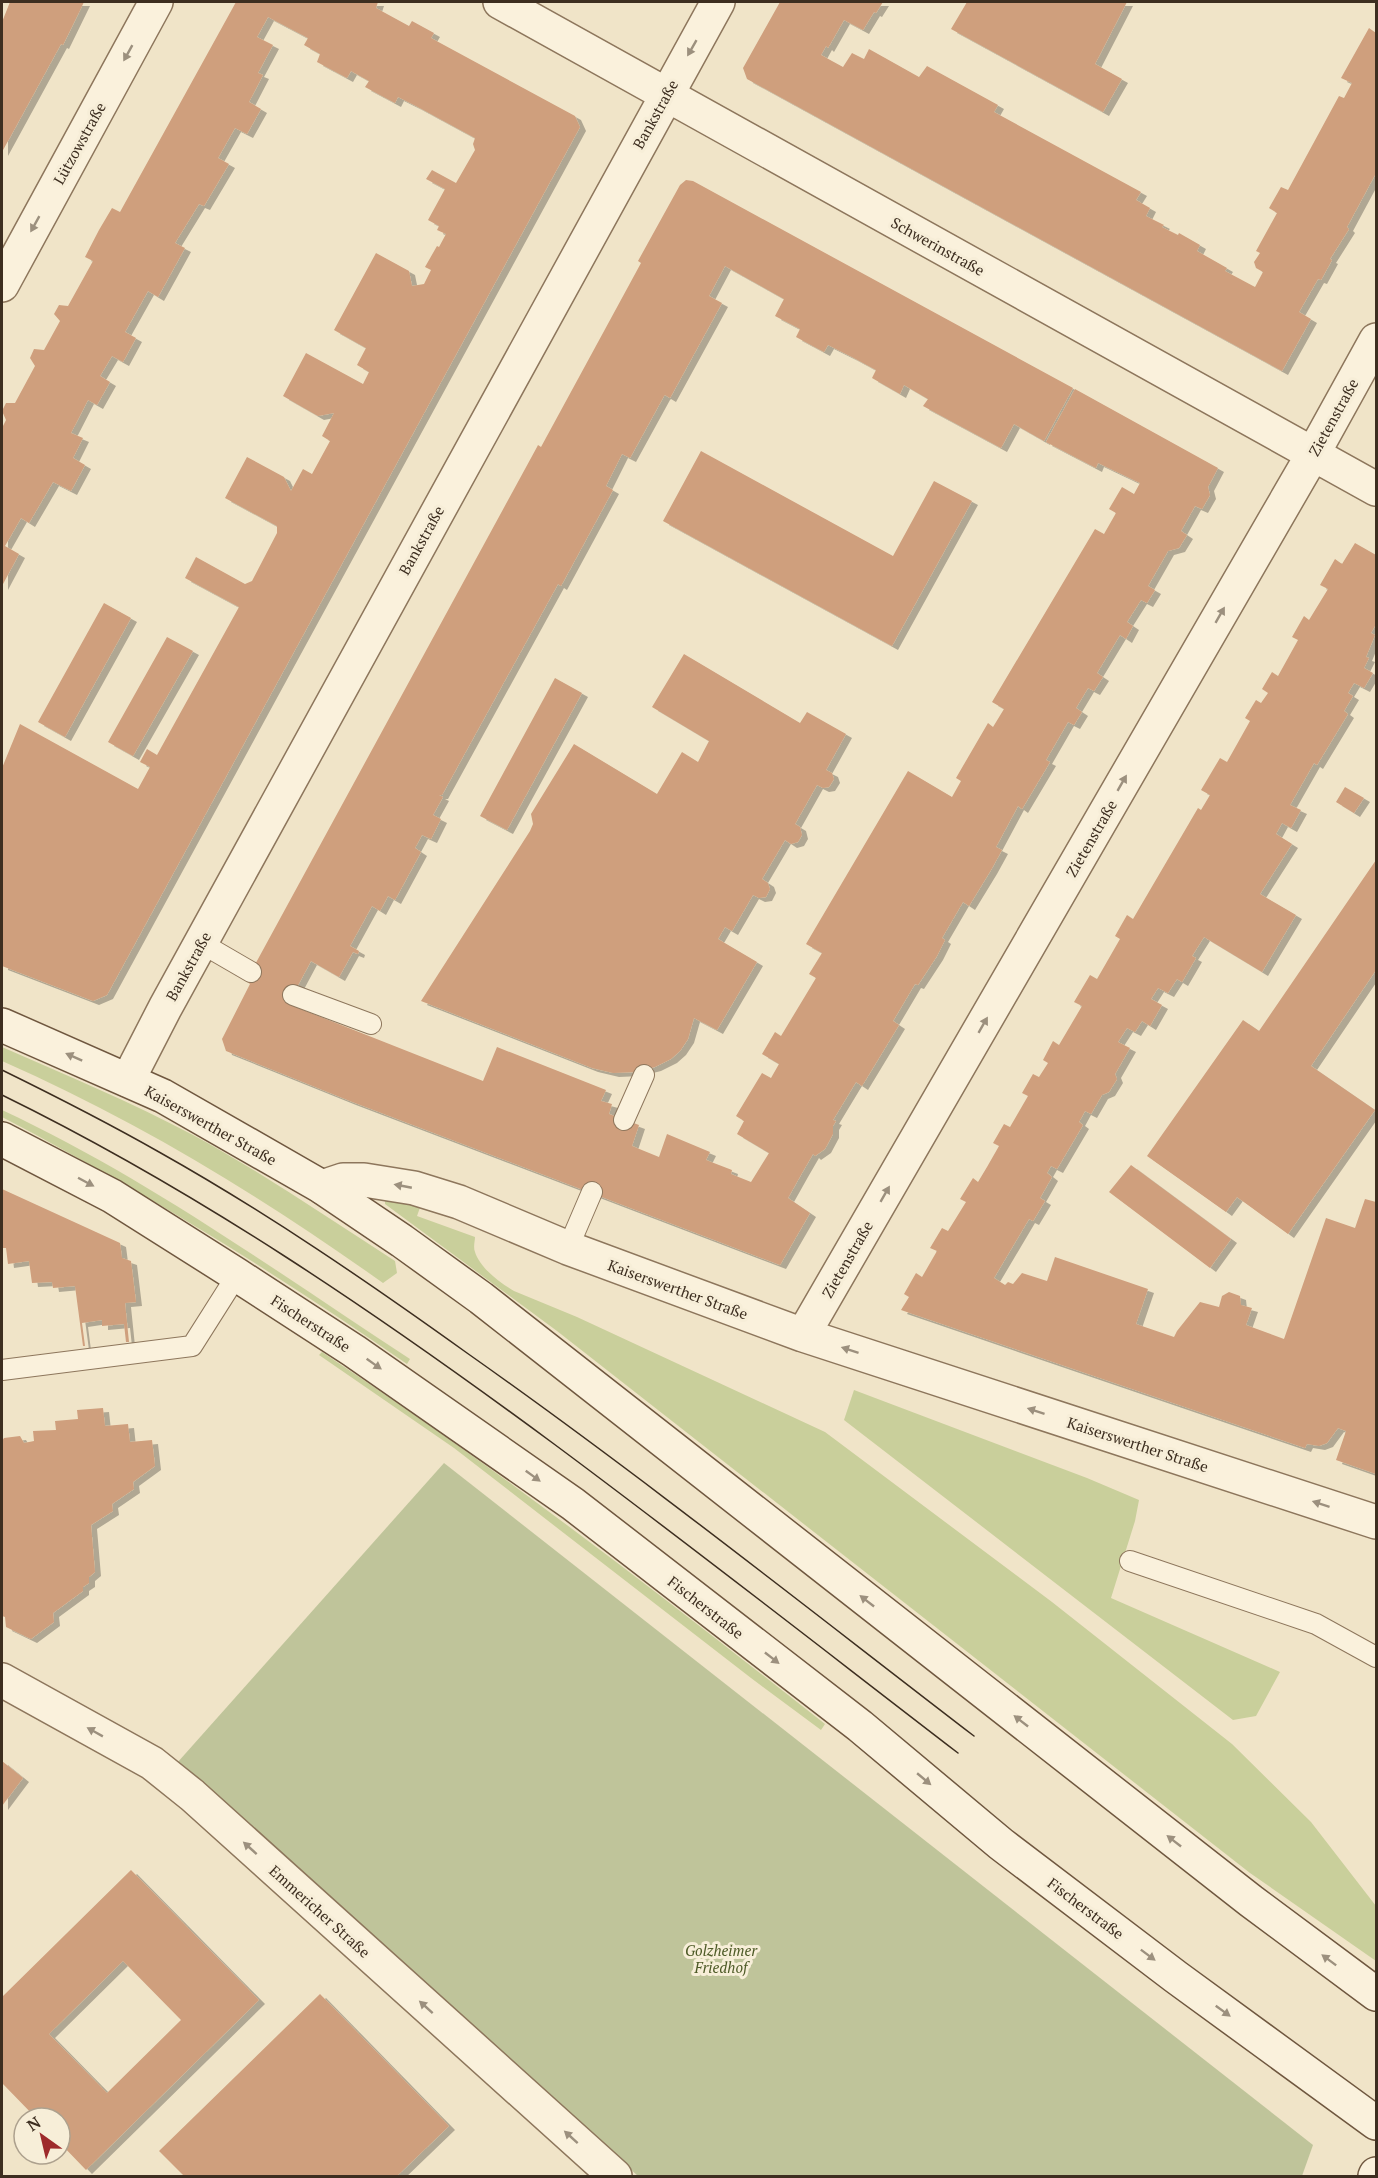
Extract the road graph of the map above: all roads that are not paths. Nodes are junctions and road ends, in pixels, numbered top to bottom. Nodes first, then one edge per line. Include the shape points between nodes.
1 (156, 2) edge
2 (500, 2) edge
3 (718, 2) edge
4 (665, 94) junction
5 (2, 285) edge
6 (1377, 340) edge
7 (1313, 454) junction
8 (1377, 489) edge
9 (201, 943) junction
10 (251, 972) dead end
11 (292, 995) dead end
12 (371, 1024) dead end
13 (2, 1025) edge
14 (644, 1075) dead end
15 (128, 1080) junction
16 (624, 1120) dead end
17 (2, 1139) edge
18 (322, 1187) junction
19 (592, 1192) dead end
20 (568, 1248) junction
21 (237, 1275) junction
22 (803, 1335) junction
23 (2, 1370) edge
24 (1377, 1522) edge
25 (1130, 1561) dead end
26 (1377, 1657) edge
27 (2, 1680) edge
28 (1377, 1994) edge
29 (1377, 2122) edge
30 (615, 2176) edge

1 -> 5 street, Lützowstraße
2 - 4 street, Schwerinstraße
3 -> 4 street, Bankstraße
4 - 7 street, Schwerinstraße
4 - 9 street, Bankstraße
6 - 7 street, Zietenstraße
7 - 8 street, Schwerinstraße
22 -> 7 street, Zietenstraße
9 - 10 lane
9 - 15 street, Bankstraße
11 - 12 lane
15 -> 13 street, Kaiserswerther Straße
14 - 16 lane
15 - 18 street, Kaiserswerther Straße via 164,1096
17 -> 21 street, Fischerstraße via 112,1196
20 -> 18 street, Kaiserswerther Straße via 459,1202 414,1188 343,1180
28 -> 18 street via 1241,1894 481,1298
19 - 20 lane
20 - 22 street, Kaiserswerther Straße
21 - 23 lane via 192,1346
21 -> 29 street, Fischerstraße via 363,1357 573,1504 860,1726 1001,1844
24 -> 22 street, Kaiserswerther Straße
25 - 26 lane via 1316,1623
30 -> 27 street, Emmericher Straße via 192,1795 152,1764

